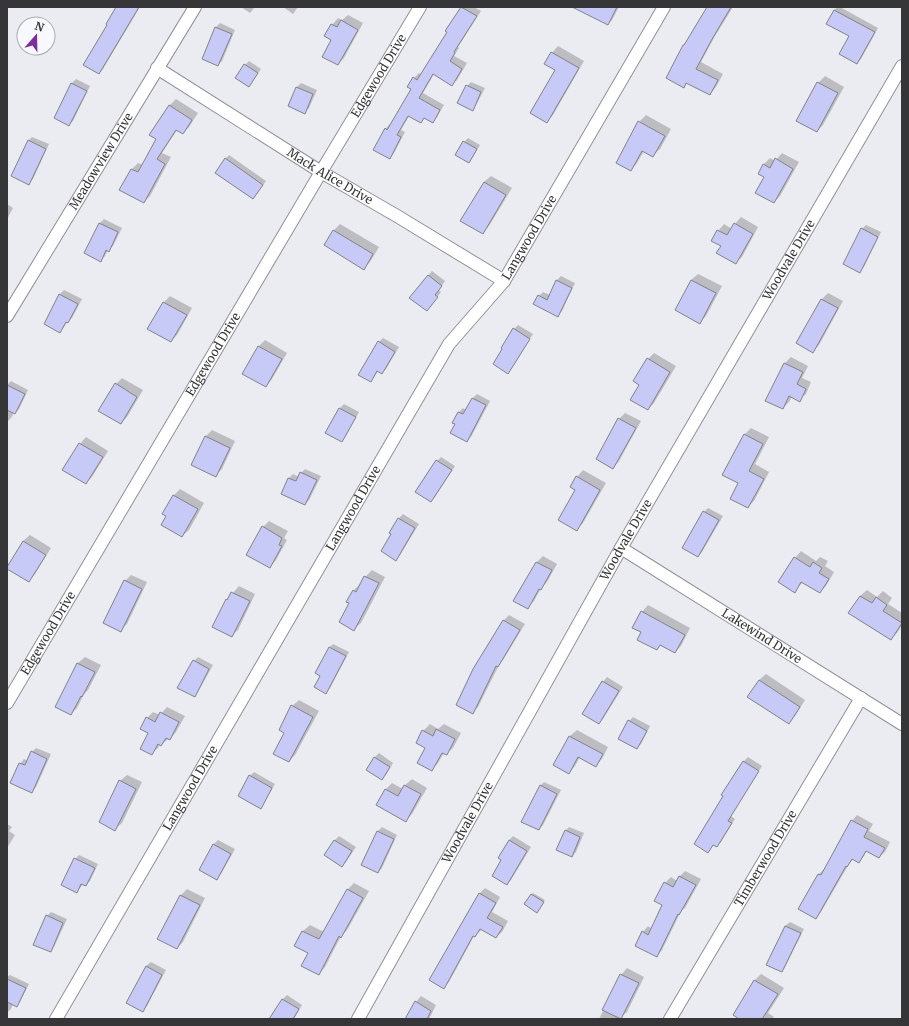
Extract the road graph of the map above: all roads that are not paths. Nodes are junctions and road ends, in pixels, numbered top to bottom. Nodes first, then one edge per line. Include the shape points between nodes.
1 (195, 7) edge
2 (420, 7) edge
3 (664, 7) edge
4 (902, 66) edge
5 (157, 68) junction
6 (321, 172) junction
7 (504, 281) junction
8 (7, 316) edge
9 (621, 548) junction
10 (861, 698) junction
11 (7, 703) edge
12 (902, 724) edge
13 (56, 1019) edge
14 (358, 1019) edge
15 (670, 1019) edge

1 - 5 street, Meadowview Drive
2 - 6 street, Edgewood Drive
3 - 7 street, Langwood Drive
4 - 9 street, Woodvale Drive
5 - 6 street, Mack Alice Drive
5 - 8 street, Meadowview Drive
6 - 7 street, Mack Alice Drive
6 - 11 street, Edgewood Drive
7 - 13 street, Langwood Drive via 449,344
9 - 10 street, Lakewind Drive
9 - 14 street, Woodvale Drive
10 - 12 street, Lakewind Drive
10 - 15 street, Timberwood Drive

